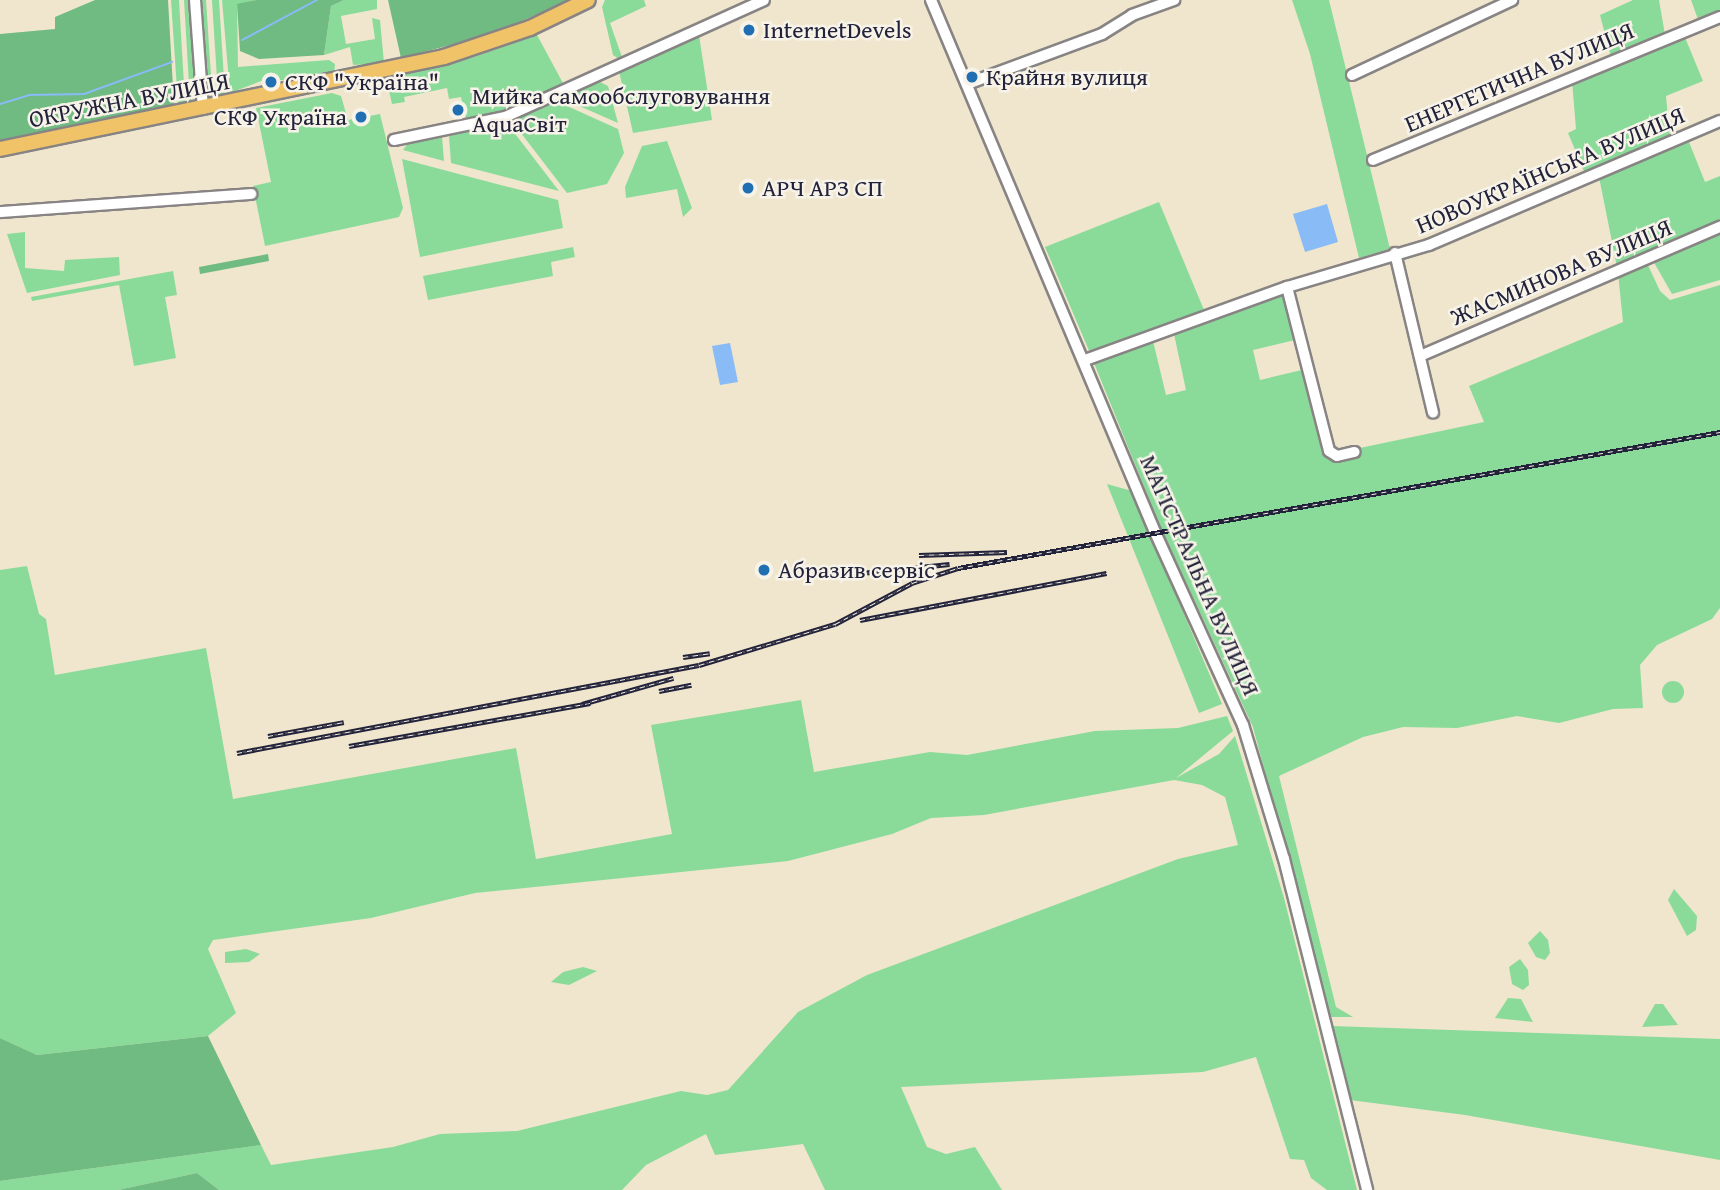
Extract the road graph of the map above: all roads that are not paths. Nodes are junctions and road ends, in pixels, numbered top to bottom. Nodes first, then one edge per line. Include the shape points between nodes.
1 (195, 0) edge
2 (588, 0) edge
3 (764, 0) edge
4 (931, 0) edge
5 (1174, 0) edge
6 (1512, 0) edge
7 (1720, 17) edge
8 (1352, 75) dead end
9 (967, 84) junction
10 (203, 109) junction
11 (1720, 121) edge
12 (394, 140) dead end
13 (0, 149) edge
14 (1373, 160) dead end
15 (251, 194) dead end
16 (0, 212) edge
17 (1720, 227) edge
18 (1395, 253) junction
19 (1287, 287) junction
20 (1420, 356) junction
21 (1085, 360) junction
22 (1433, 413) dead end
23 (1356, 452) dead end
24 (1367, 1190) edge

1 - 10 street
2 - 10 main road, ОКРУЖНА ВУЛИЦЯ via 530,28 444,57
3 - 12 street via 505,117
4 - 9 street, МАГІСТРАЛЬНА ВУЛИЦЯ
5 - 9 street via 1132,15 1102,34
6 - 8 street
7 - 14 street, ЕНЕРГЕТИЧНА ВУЛИЦЯ
9 - 21 street, МАГІСТРАЛЬНА ВУЛИЦЯ
10 - 13 main road, ОКРУЖНА ВУЛИЦЯ
11 - 18 street, НОВОУКРАЇНСЬКА ВУЛИЦЯ via 1429,245
15 - 16 street
17 - 20 street, ЖАСМИНОВА ВУЛИЦЯ
18 - 19 street, НОВОУКРАЇНСЬКА ВУЛИЦЯ
18 - 20 street
19 - 21 street, НОВОУКРАЇНСЬКА ВУЛИЦЯ
19 - 23 street via 1329,451 1337,456
20 - 22 street
21 - 24 street, МАГІСТРАЛЬНА ВУЛИЦЯ via 1155,532 1243,725 1284,859

